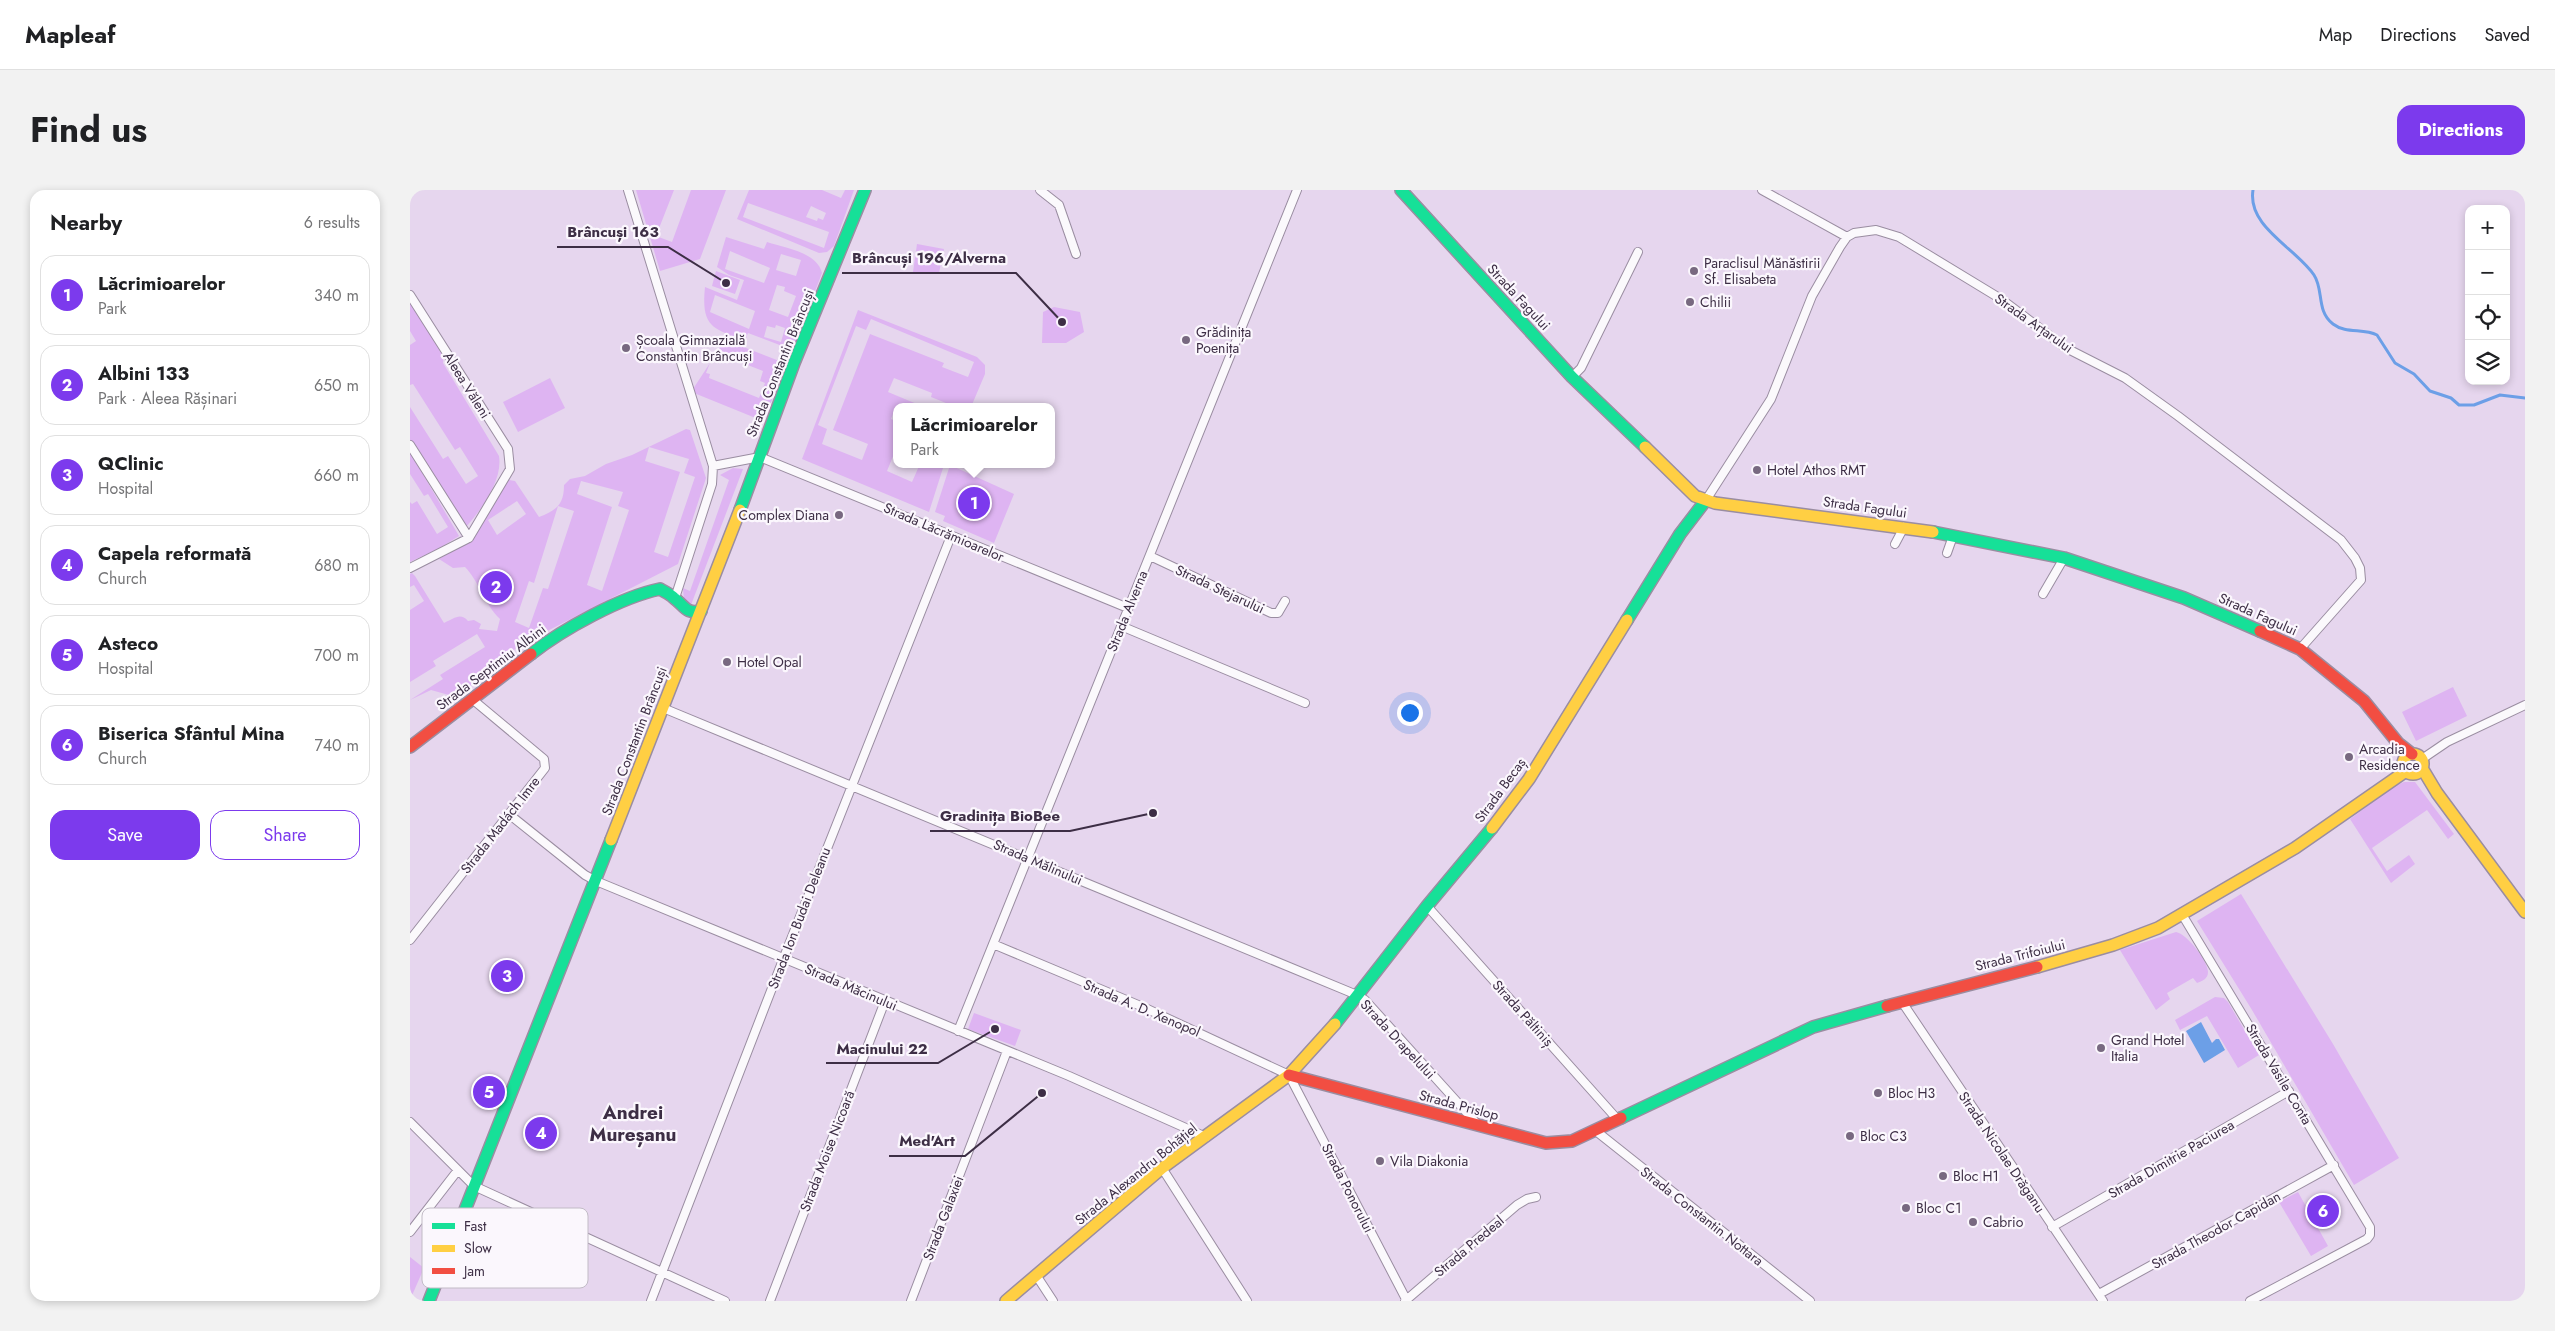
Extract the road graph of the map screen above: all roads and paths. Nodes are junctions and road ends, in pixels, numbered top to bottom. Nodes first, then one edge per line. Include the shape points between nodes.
1 (628, 190) edge
2 (865, 190) edge
3 (1040, 190) edge
4 (1297, 190) edge
5 (1401, 190) edge
6 (1762, 190) edge
7 (1847, 237) junction
8 (1638, 252) dead end
9 (1076, 254) dead end
10 (410, 295) edge
11 (1572, 377) junction
12 (410, 445) edge
13 (760, 457) junction
14 (713, 466) junction
15 (1706, 500) junction
16 (1904, 527) junction
17 (951, 536) junction
18 (1953, 536) junction
19 (469, 538) junction
20 (1895, 544) dead end
21 (1947, 553) dead end
22 (1150, 556) junction
23 (2064, 558) junction
24 (410, 568) edge
25 (2043, 594) dead end
26 (675, 598) junction
27 (1285, 601) dead end
28 (1128, 608) junction
29 (701, 611) junction
30 (1121, 626) junction
31 (693, 633) junction
32 (2300, 649) junction
33 (472, 699) junction
34 (1305, 703) dead end
35 (2525, 705) edge
36 (663, 708) junction
37 (410, 747) edge
38 (2413, 765) junction
39 (852, 784) junction
40 (510, 815) junction
41 (1027, 857) junction
42 (596, 881) junction
43 (1427, 906) junction
44 (2525, 912) edge
45 (2183, 916) junction
46 (410, 940) edge
47 (993, 944) junction
48 (783, 959) junction
49 (1356, 995) junction
50 (885, 1001) junction
51 (1902, 1002) junction
52 (958, 1032) junction
53 (1007, 1051) junction
54 (1289, 1075) junction
55 (2289, 1091) junction
56 (1618, 1120) junction
57 (410, 1122) edge
58 (1480, 1127) junction
59 (1596, 1130) junction
60 (1206, 1137) junction
61 (2334, 1165) junction
62 (1162, 1168) junction
63 (458, 1170) junction
64 (474, 1186) junction
65 (1536, 1197) dead end
66 (429, 1208) edge
67 (465, 1208) edge
68 (523, 1208) edge
69 (422, 1216) edge
70 (2052, 1227) junction
71 (410, 1232) edge
72 (588, 1238) edge
73 (662, 1271) junction
74 (1036, 1275) junction
75 (434, 1288) edge
76 (2101, 1298) edge
77 (429, 1301) edge
78 (651, 1301) edge
79 (725, 1301) edge
80 (770, 1301) edge
81 (911, 1301) edge
82 (1006, 1301) edge
83 (1053, 1301) edge
84 (1247, 1301) edge
85 (1406, 1301) edge
86 (1810, 1301) edge
87 (2250, 1301) edge

1 - 14 street
2 - 13 main road, Strada Constantin Brâncuși
3 - 9 street via 1059,205
4 - 22 street, Strada Alverna
5 - 11 main road, Strada Fagului
6 - 7 street
7 - 15 street via 1812,296 1771,399
7 - 32 street, Strada Arțarului via 1864,230 1887,232 1993,294 2066,348 2125,378 2236,458 2341,540 2360,568 2360,580
8 - 11 street via 1581,368
10 - 19 street, Aleea Văleni via 508,449 511,463 505,478
11 - 15 main road, Strada Fagului via 1684,487
12 - 19 street
13 - 14 street
13 - 17 street, Strada Lăcrămioarelor via 920,520
13 - 29 main road, Strada Constantin Brâncuși
14 - 26 street via 712,484
15 - 16 main road, Strada Fagului
15 - 43 main road, Strada Becaș via 1676,540 1529,779
16 - 18 main road, Strada Fagului
16 - 20 street
17 - 28 street, Strada Lăcrămioarelor
17 - 39 street, Strada Ion Budai Deleanu
18 - 21 street
18 - 23 main road, Strada Fagului
19 - 24 street
22 - 27 street, Strada Stejarului via 1271,613 1278,613
22 - 28 street, Strada Alverna
23 - 25 street
23 - 32 main road, Strada Fagului via 2184,598
26 - 29 main road, Strada Septimiu Albini via 691,613
26 - 31 main road
26 - 33 main road, Strada Septimiu Albini via 660,590 650,590 610,608 548,641
28 - 30 street, Strada Alverna
29 - 31 main road, Strada Constantin Brâncuși
30 - 34 street
30 - 41 street, Strada Alverna
31 - 36 main road, Strada Constantin Brâncuși
32 - 38 main road, Strada Fagului via 2364,701
33 - 37 main road, Strada Septimiu Albini
33 - 40 street, Strada Madách Imre via 545,762 544,770
35 - 38 street via 2447,742
36 - 39 street, Strada Mălinului
36 - 42 main road, Strada Constantin Brâncuși
38 - 44 main road, Strada Fagului
38 - 45 main road, Strada Trifoiului via 2296,848
39 - 41 street, Strada Mălinului
39 - 48 street, Strada Ion Budai Deleanu
40 - 42 street, Strada Măcinului
40 - 46 street, Strada Madách Imre
41 - 47 street, Strada Alverna
41 - 49 street, Strada Mălinului
42 - 48 street, Strada Măcinului
42 - 64 main road, Strada Constantin Brâncuși
43 - 49 main road, Strada Becaș
43 - 56 street, Strada Păltiniș
45 - 51 main road, Strada Trifoiului via 2113,945
45 - 55 street, Strada Vasile Conta
47 - 52 street, Strada Alverna
47 - 54 street, Strada A. D. Xenopol via 1143,1007
48 - 50 street, Strada Măcinului
48 - 73 street, Strada Ion Budai Deleanu
49 - 54 main road, Strada Becaș
49 - 58 street, Strada Drapelului via 1365,1000
50 - 52 street, Strada Măcinului
50 - 80 street, Strada Moise Nicoară
51 - 56 main road, Strada Trifoiului via 1804,1030
51 - 70 street, Strada Nicolae Drăganu
52 - 53 street, Strada Măcinului
53 - 60 street, Strada Măcinului
53 - 81 street, Strada Galaxiei
54 - 58 main road, Strada Prislop
54 - 60 main road, Strada Alexandru Bohățiel
54 - 85 street, Strada Ponorului
55 - 61 street, Strada Vasile Conta
55 - 70 street, Strada Dimitrie Paciurea
56 - 59 main road, Strada Prislop
57 - 63 street
58 - 59 main road, Strada Prislop via 1555,1144 1572,1141
59 - 86 street, Strada Constantin Nottara
60 - 62 main road, Strada Alexandru Bohățiel
61 - 76 street, Strada Theodor Capidan
61 - 87 street, Strada Vasile Conta via 2366,1220 2370,1235
62 - 74 main road, Strada Alexandru Bohățiel
62 - 84 street
63 - 64 street
63 - 66 street
64 - 67 main road, Strada Constantin Brâncuși
64 - 68 street
65 - 85 street, Strada Predeal via 1517,1205
69 - 71 street
70 - 76 street, Strada Nicolae Drăganu
72 - 73 street
73 - 78 street, Strada Ion Budai Deleanu
73 - 79 street
74 - 82 main road, Strada Alexandru Bohățiel
74 - 83 street
75 - 77 main road, Strada Constantin Brâncuși

